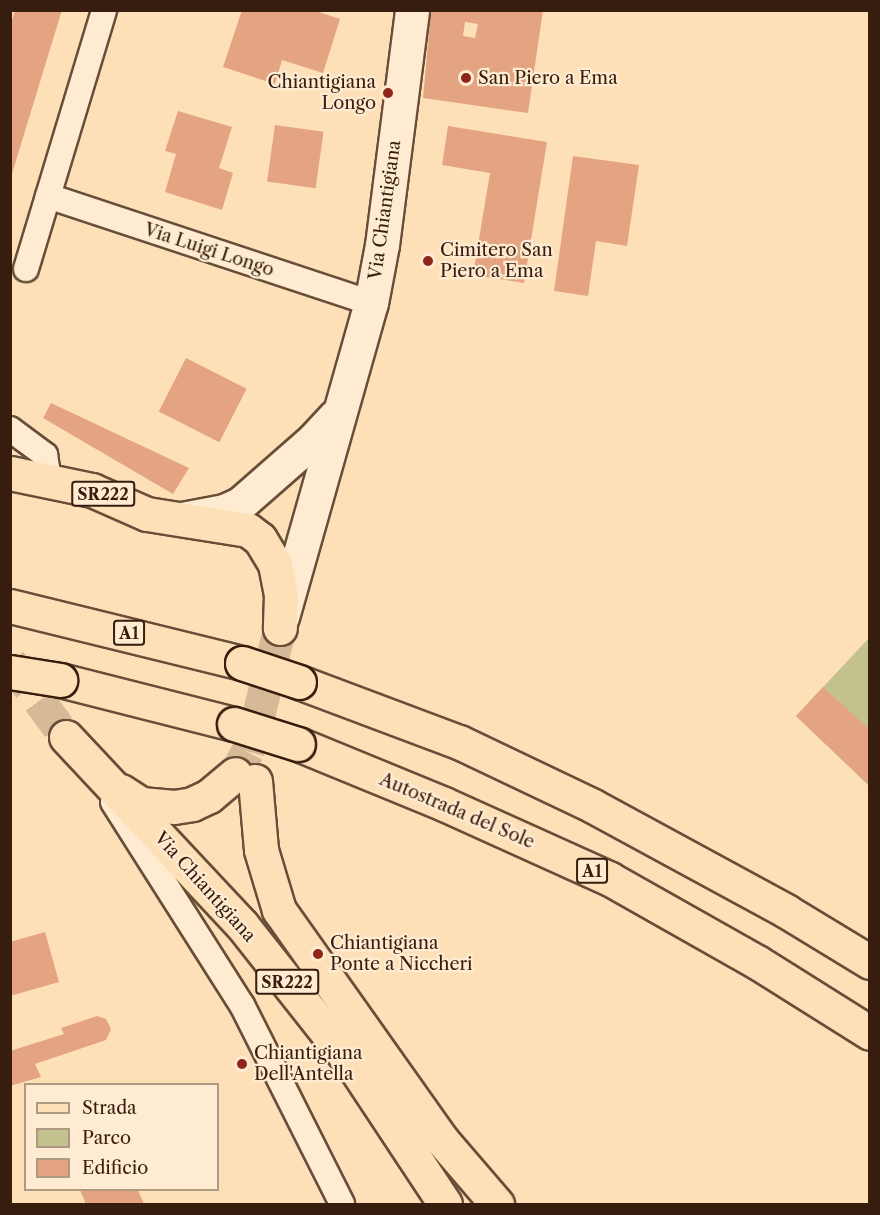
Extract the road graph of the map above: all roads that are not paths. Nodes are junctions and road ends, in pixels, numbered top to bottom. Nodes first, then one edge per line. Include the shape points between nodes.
1 (104, 10) edge
2 (412, 10) edge
3 (48, 196) junction
4 (26, 269) dead end
5 (371, 303) junction
6 (341, 405) junction
7 (10, 429) edge
8 (20, 475) edge
9 (182, 519) junction
10 (13, 606) edge
11 (280, 628) joint
12 (10, 672) edge
13 (66, 736) tunnel mouth
14 (104, 780) junction
15 (870, 962) edge
16 (870, 1033) edge
17 (342, 1204) edge
18 (445, 1204) edge
19 (497, 1204) edge

1 - 3 street
2 - 5 street, Via Chiantigiana
3 - 4 street
3 - 5 street, Via Luigi Longo
5 - 6 street, Via Chiantigiana
6 - 9 street, Via Chiantigiana via 312,441 240,504
6 - 11 street, Via Chiantigiana
7 - 8 street via 45,455 47,468
8 - 9 main road, Via Chiantigiana / SR222 via 92,490 147,514
9 - 11 main road, Via Chiantigiana / SR222 via 236,526 260,539 270,552 278,578
10 - 15 main road, A1, bridge via 242,663 459,742 593,806 786,911
12 - 16 main road, Autostrada del Sole / A1, bridge via 234,724 298,744 444,804 610,879 757,962
13 - 14 main road, Via Chiantigiana / SR222
14 - 17 street via 162,882 242,1005
14 - 18 main road, Via Chiantigiana / SR222 via 242,925 355,1068
14 - 19 main road, Via Chiantigiana / SR222 via 141,804 174,807 192,804 245,777 279,910 441,1139

